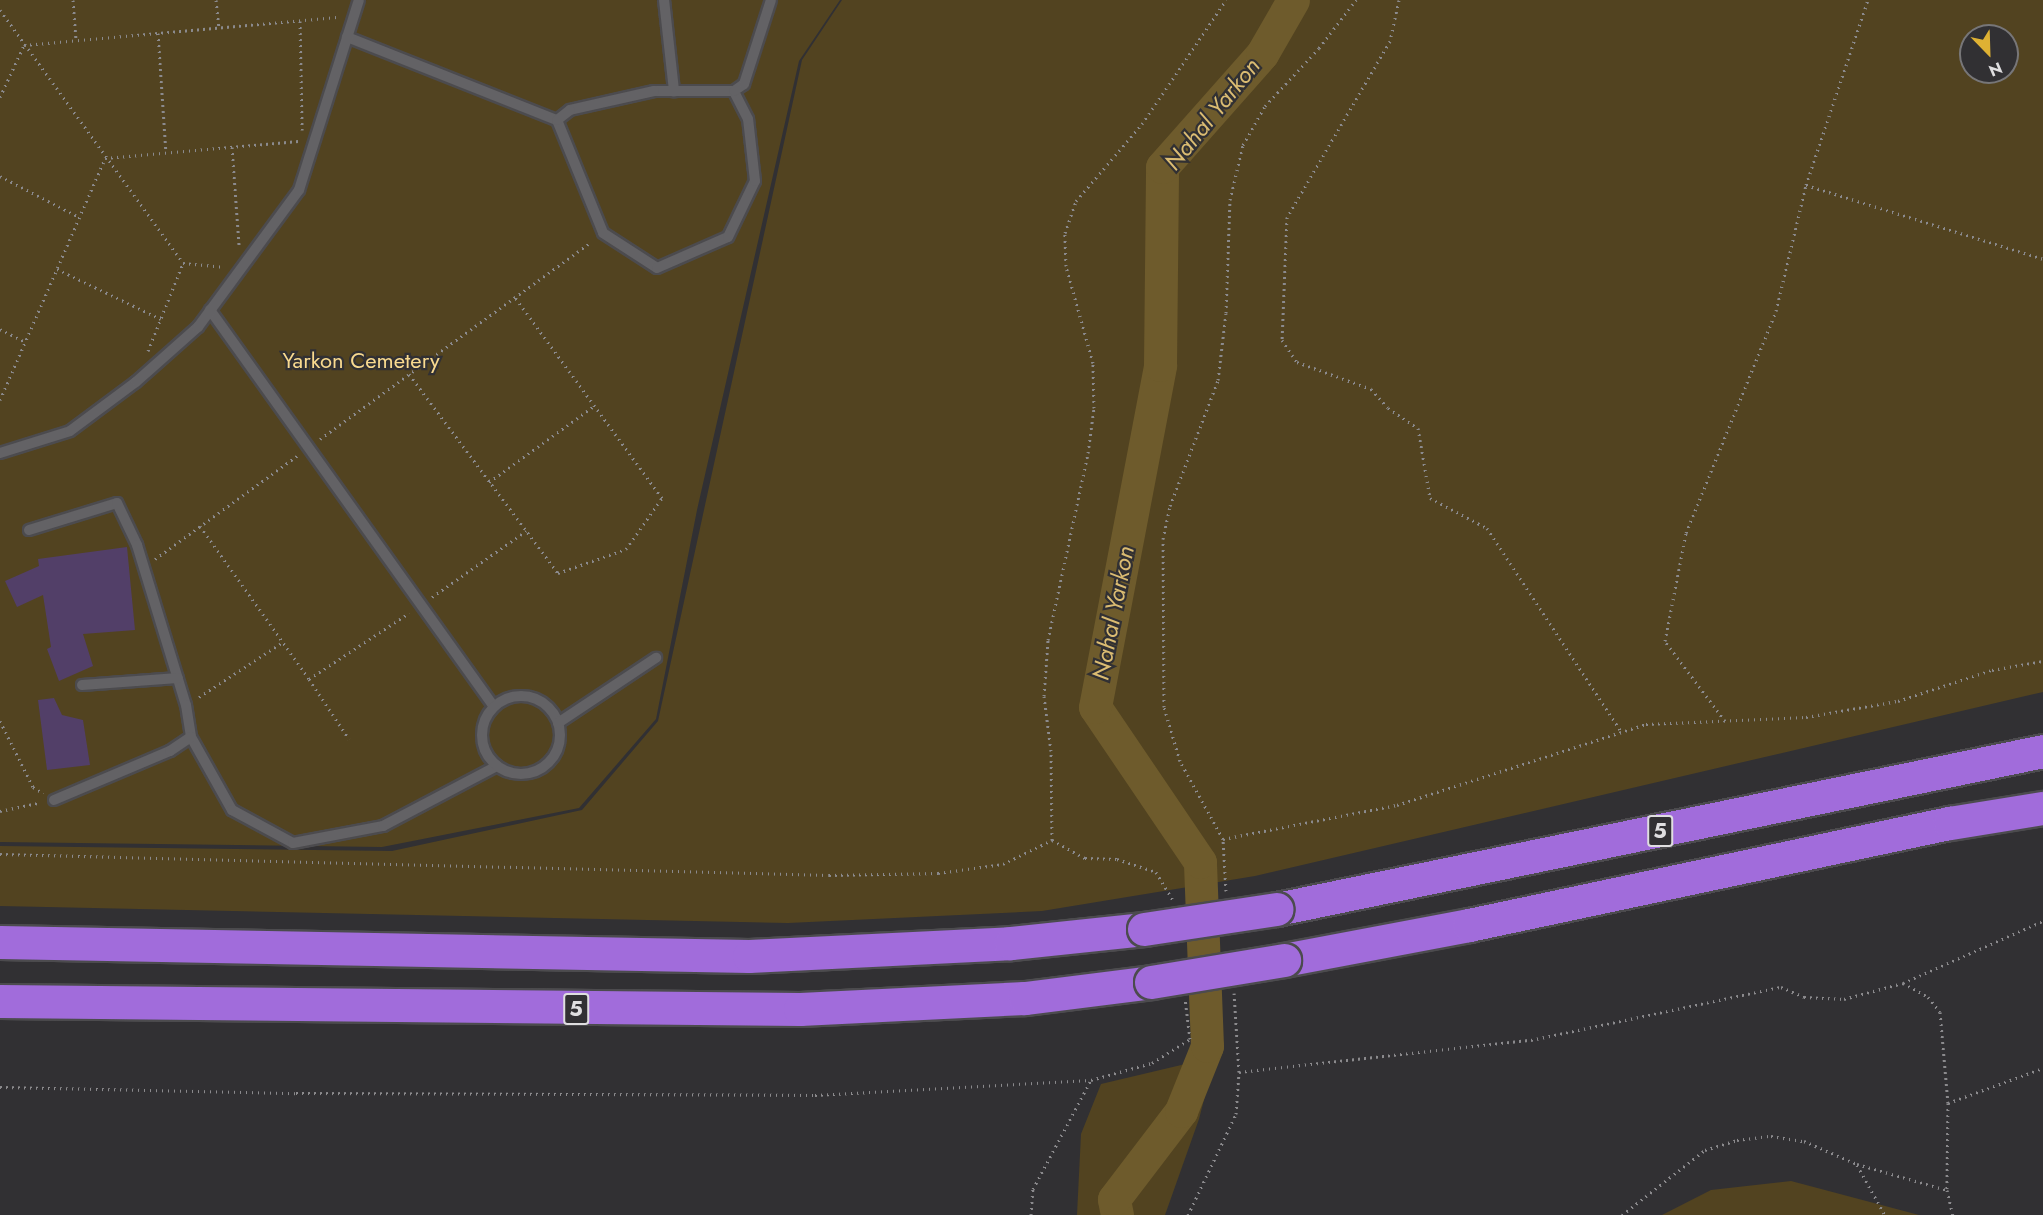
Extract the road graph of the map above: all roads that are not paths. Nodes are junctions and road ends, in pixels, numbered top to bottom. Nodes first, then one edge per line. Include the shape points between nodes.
1 (359, 0) edge
2 (664, 0) edge
3 (771, 0) edge
4 (347, 37) junction
5 (674, 91) junction
6 (734, 91) junction
7 (557, 120) junction
8 (210, 310) junction
9 (0, 453) edge
10 (28, 530) dead end
11 (656, 658) dead end
12 (178, 678) junction
13 (82, 685) dead end
14 (494, 706) junction
15 (558, 723) junction
16 (191, 737) junction
17 (2043, 751) edge
18 (497, 766) junction
19 (54, 800) road end
20 (2043, 808) edge
21 (0, 942) edge
22 (0, 1001) edge

1 - 4 lane
2 - 5 lane
3 - 6 lane via 744,84
4 - 7 lane
4 - 8 lane via 299,190
5 - 6 lane
5 - 7 lane via 654,91 570,110
6 - 7 lane via 748,119 755,181 728,237 657,268 603,233
8 - 9 lane via 198,327 136,382 70,431
8 - 14 lane
10 - 12 lane via 117,502 144,567
11 - 15 lane
12 - 13 lane
12 - 16 lane
14 - 15 lane via 521,696 536,699 551,710
14 - 18 lane via 486,717 482,743
15 - 18 lane via 560,739 547,764 522,774
16 - 18 lane via 232,810 293,843 383,826
16 - 19 lane via 170,751
17 - 21 highway, 5, bridge via 1277,909 1011,943 749,956
20 - 22 highway, 5, bridge via 1950,823 1284,960 1025,998 800,1009

